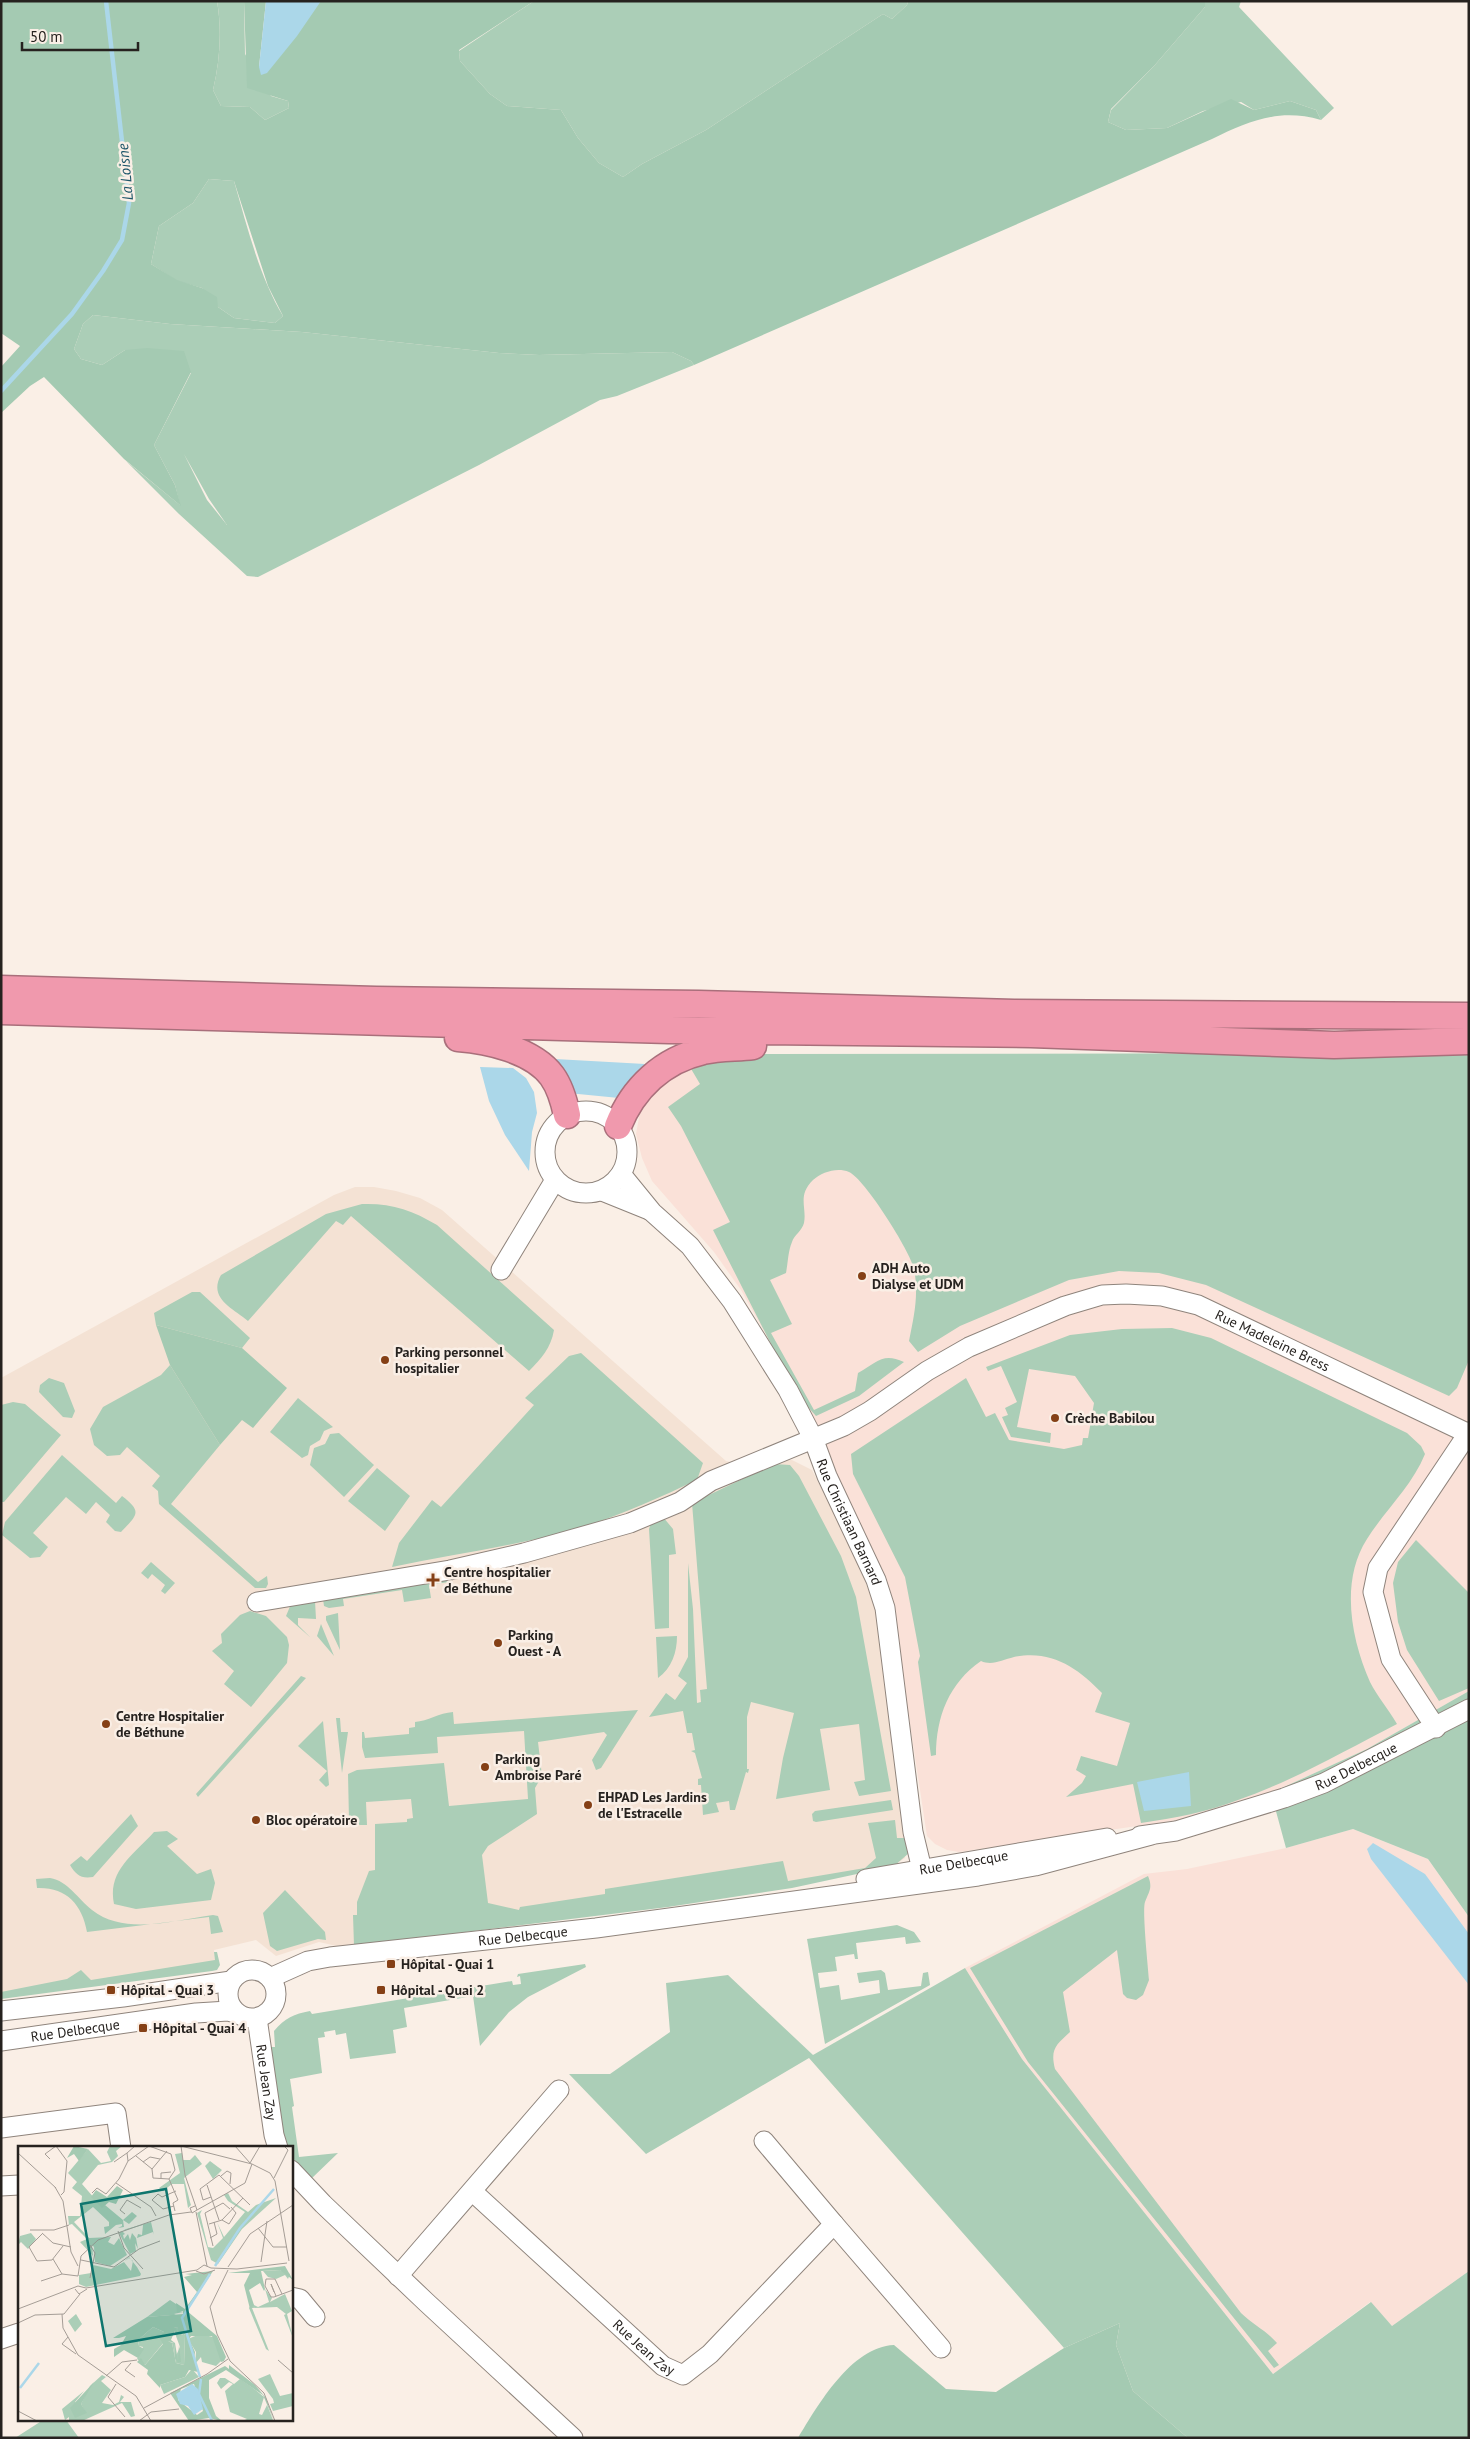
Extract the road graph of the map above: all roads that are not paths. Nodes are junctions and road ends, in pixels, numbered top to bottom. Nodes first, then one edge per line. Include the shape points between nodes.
1 (1, 989) edge
2 (1, 1011) edge
3 (1469, 1016) edge
4 (341, 1022) junction
5 (918, 1034) junction
6 (1469, 1041) edge
7 (567, 1115) junction
8 (618, 1126) junction
9 (621, 1174) junction
10 (555, 1180) junction
11 (602, 1191) junction
12 (573, 1192) junction
13 (538, 1211) junction
14 (652, 1212) junction
15 (501, 1270) dead end
16 (1468, 1433) edge
17 (813, 1438) junction
18 (257, 1602) dead end
19 (1469, 1709) edge
20 (1436, 1728) junction
21 (923, 1875) junction
22 (270, 1978) junction
23 (232, 1981) junction
24 (1, 2011) edge
25 (238, 2014) junction
26 (257, 2018) junction
27 (1, 2040) edge
28 (559, 2090) dead end
29 (1, 2128) edge
30 (764, 2141) dead end
31 (121, 2146) edge
32 (277, 2146) edge
33 (292, 2171) edge
34 (18, 2185) edge
35 (1, 2186) edge
36 (473, 2192) junction
37 (834, 2224) junction
38 (398, 2276) junction
39 (292, 2297) edge
40 (316, 2318) dead end
41 (18, 2333) edge
42 (1, 2339) edge
43 (940, 2348) dead end
44 (573, 2438) edge

1 - 3 highway via 1014,1013
2 - 4 highway
4 - 5 highway
4 - 7 highway via 390,1032 484,1040 528,1056 551,1074 563,1097
5 - 6 highway via 1031,1034 1334,1045
5 - 8 highway via 864,1047 760,1046 704,1051 676,1060 649,1077 626,1106
7 - 8 street via 580,1111 594,1112
7 - 10 street via 549,1132 545,1145 544,1158
8 - 9 street via 627,1150
9 - 11 street
9 - 14 street, Rue Christiaan Barnard
10 - 12 street
10 - 13 street
11 - 12 street via 590,1194
11 - 14 street, Rue Christiaan Barnard
12 - 13 street
13 - 15 street
14 - 17 street, Rue Christiaan Barnard via 690,1246 732,1301 788,1390
16 - 17 street, Rue Madeleine Bress via 1198,1305 1162,1296 1126,1294 1102,1295 1065,1306 969,1347 927,1370 844,1426
16 - 20 street via 1378,1568 1373,1592 1390,1659
17 - 18 street, Rue Madeleine Bress via 711,1481 680,1502 630,1523 579,1539 450,1570
17 - 21 street, Rue Christiaan Barnard via 827,1476 876,1580 885,1608 907,1794
19 - 20 street, Rue Delbecque
20 - 21 street, Rue Delbecque via 1324,1783 1200,1825 1034,1866
21 - 22 street, Rue Delbecque via 817,1899 596,1928 330,1957 308,1961
22 - 23 street via 250,1970
22 - 26 street via 276,1990 275,1999 272,2008
23 - 24 street, Rue Delbecque
23 - 25 street via 228,1999
25 - 26 street
25 - 27 street, Rue Delbecque via 196,2013
26 - 32 street, Rue Jean Zay
28 - 36 street
29 - 31 street via 116,2113
30 - 37 street
33 - 38 street
34 - 35 street
36 - 37 street, Rue Jean Zay via 663,2366 683,2375 710,2354
36 - 38 street
37 - 43 street
38 - 44 street
39 - 40 street via 300,2298
41 - 42 street

